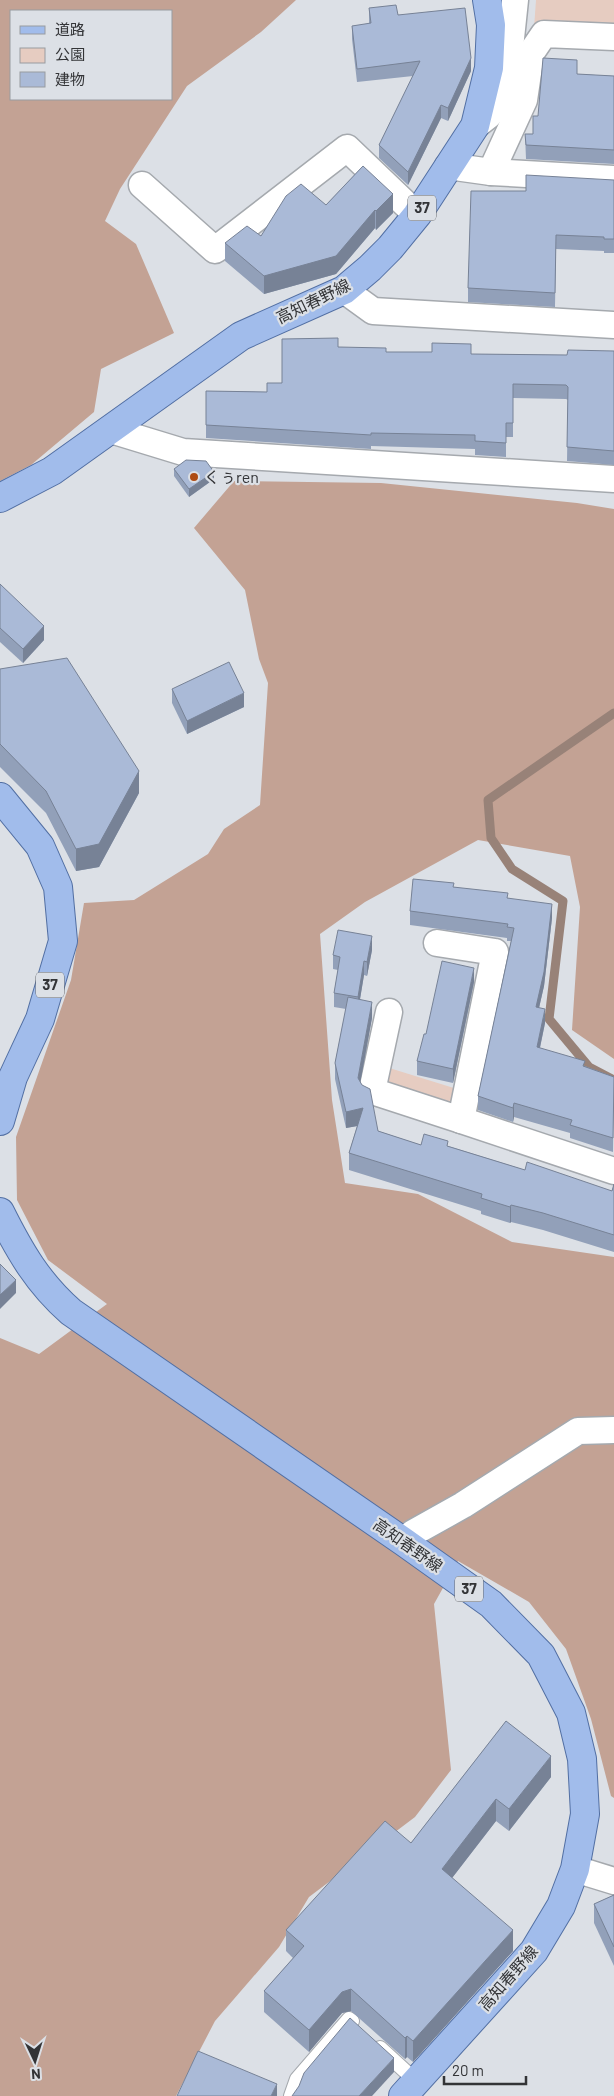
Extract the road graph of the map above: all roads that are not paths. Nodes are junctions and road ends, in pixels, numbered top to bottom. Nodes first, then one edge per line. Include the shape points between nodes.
1 (487, 0) edge
2 (515, 0) edge
3 (614, 38) edge
4 (475, 126) junction
5 (448, 166) junction
6 (491, 172) junction
7 (614, 179) edge
8 (142, 185) dead end
9 (417, 215) junction
10 (344, 290) junction
11 (614, 325) edge
12 (111, 430) junction
13 (614, 479) edge
14 (0, 498) edge
15 (0, 797) edge
16 (437, 943) dead end
17 (389, 1012) dead end
18 (0, 1120) edge
19 (461, 1120) junction
20 (614, 1171) edge
21 (0, 1212) edge
22 (614, 1430) edge
23 (404, 1542) junction
24 (575, 1869) junction
25 (614, 1881) edge
26 (410, 2089) edge
27 (291, 2096) edge

1 - 4 main road, 高知春野線 / 37 via 491,25 489,68
2 - 4 street via 505,96
3 - 6 street via 544,34 531,53 524,100
4 - 5 main road, 高知春野線 / 37
5 - 6 street
5 - 9 main road, 高知春野線 / 37
6 - 7 street
8 - 9 street via 215,250 347,148
9 - 10 main road, 高知春野線 / 37 via 390,248
10 - 11 street via 373,312
10 - 12 main road, 高知春野線 / 37 via 241,336
12 - 13 street via 183,452
12 - 14 main road, 高知春野線 / 37 via 52,471
15 - 18 main road, 37 via 40,846 58,887 63,941 40,1019 13,1077
16 - 19 street via 496,952
17 - 19 street via 372,1091
19 - 20 street
21 - 23 main road, 高知春野線 / 37 via 19,1250 51,1295 71,1312
22 - 23 street via 578,1430 463,1505 413,1533
23 - 24 main road, 高知春野線 / 37 via 491,1604 541,1655 571,1713 582,1759 585,1814
24 - 25 street
24 - 26 main road, 高知春野線 / 37 via 561,1906 534,1951
26 - 27 lane via 366,2034 349,2019 297,2078

